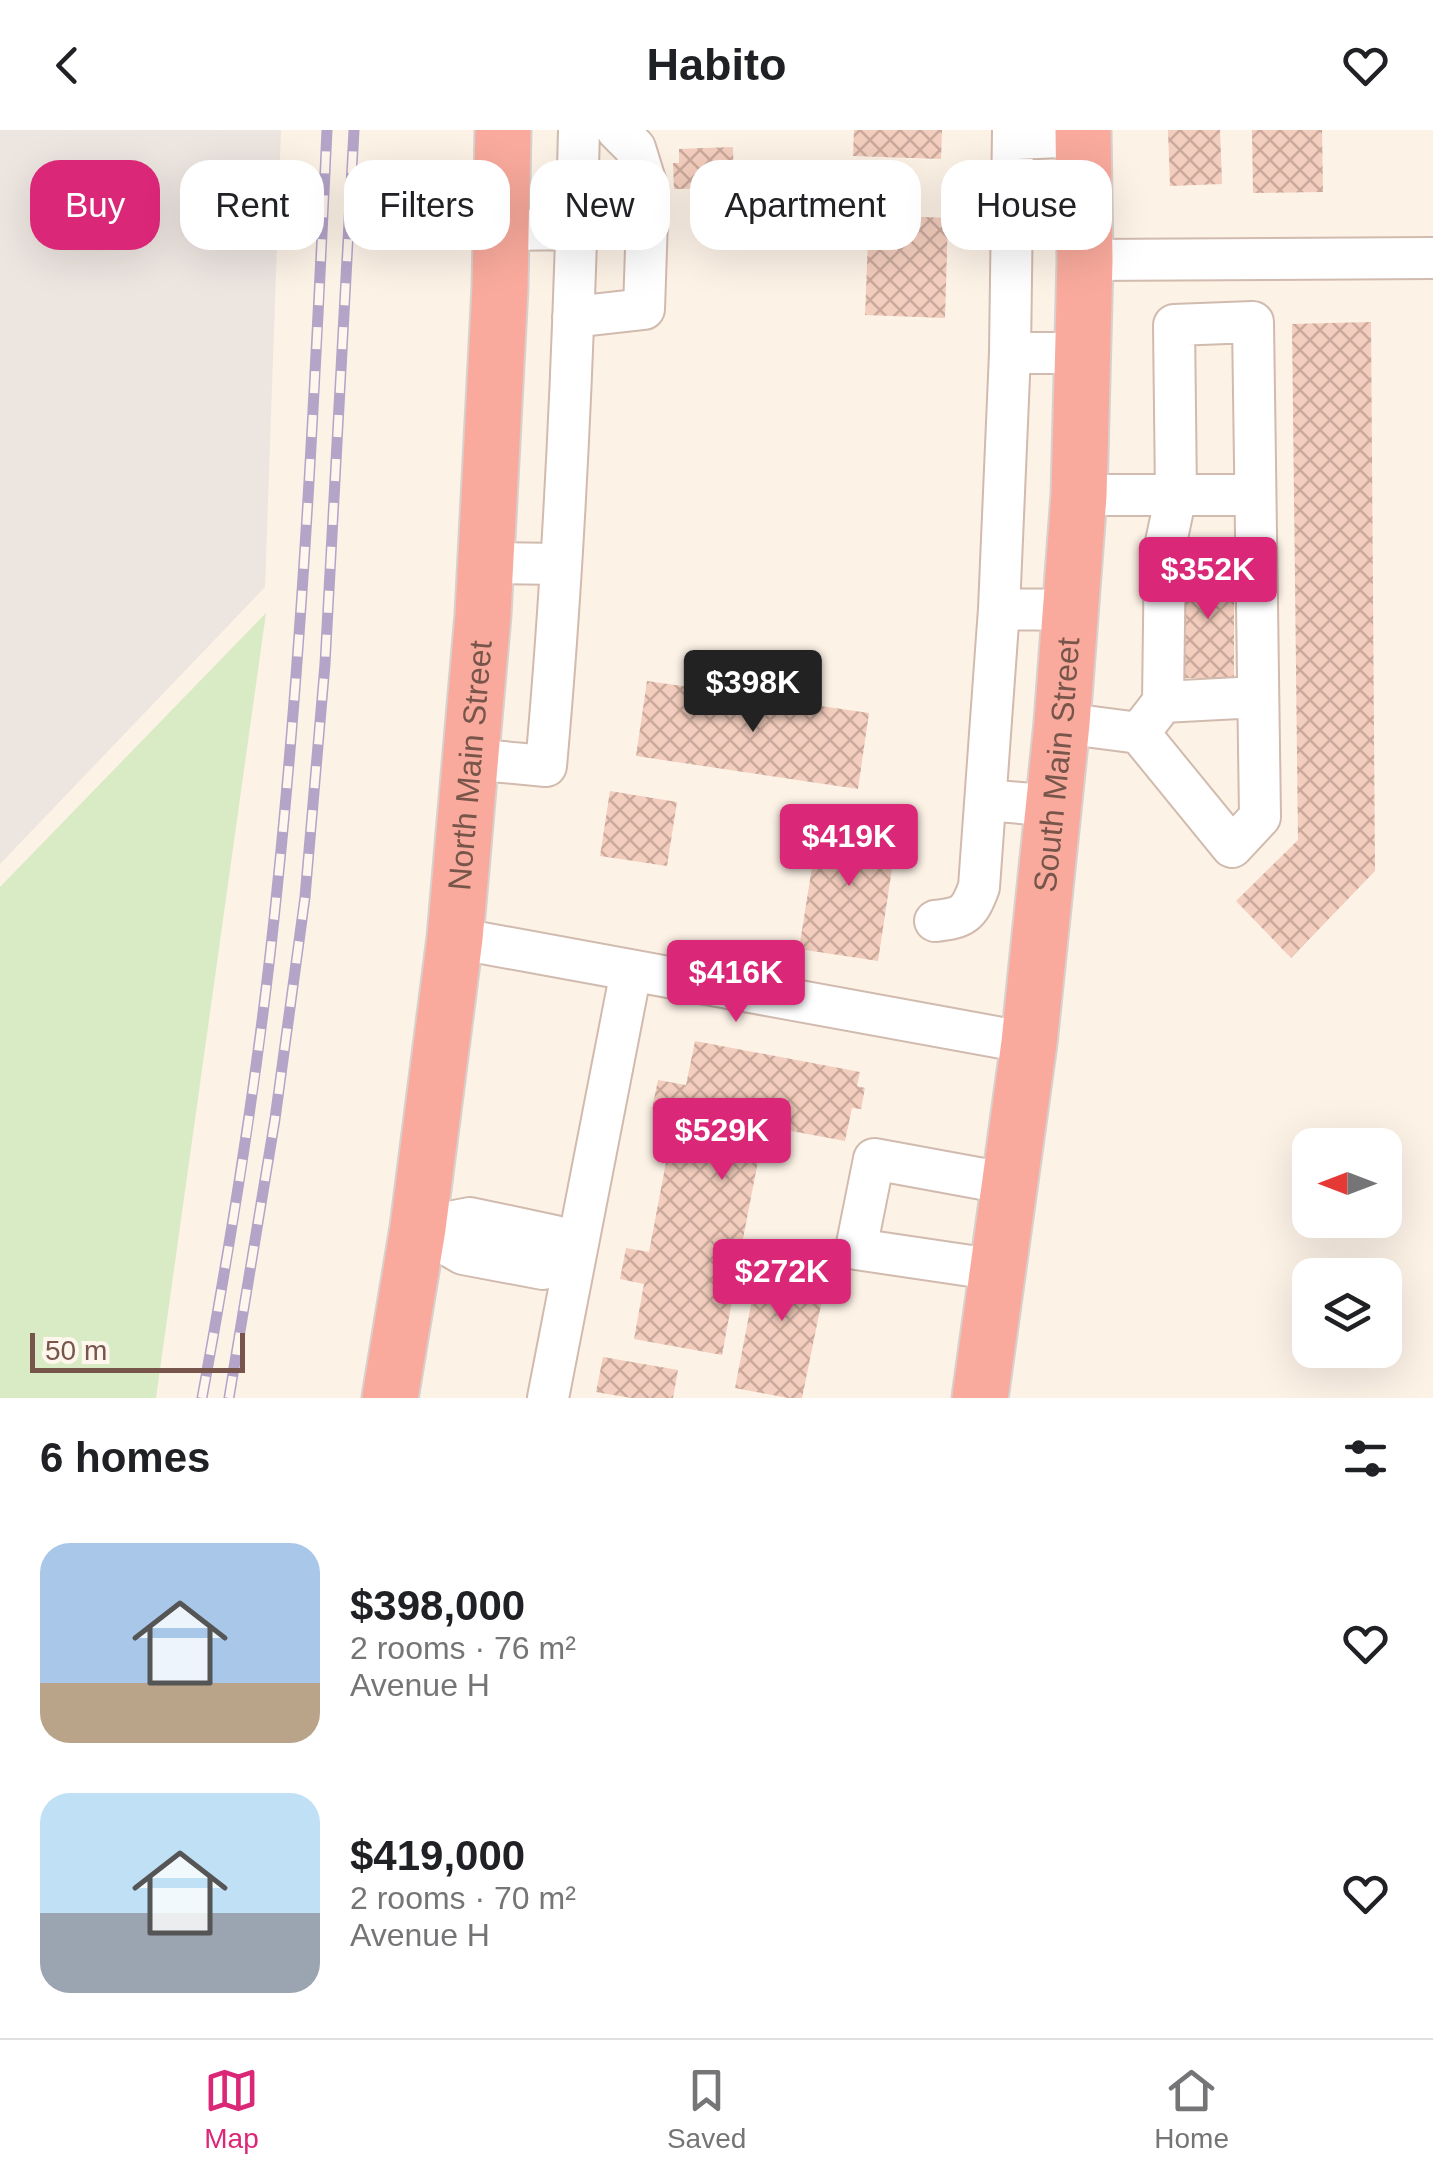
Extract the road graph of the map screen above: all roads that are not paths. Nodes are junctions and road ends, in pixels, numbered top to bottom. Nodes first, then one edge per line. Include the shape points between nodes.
1 (503, 130) edge
2 (578, 130) edge
3 (618, 130) edge
4 (1083, 133) edge
5 (1014, 135) edge
6 (503, 160) edge
7 (577, 160) edge
8 (639, 160) edge
9 (501, 250) edge
10 (576, 250) edge
11 (646, 250) edge
12 (1433, 258) edge
13 (1234, 259) junction
14 (1085, 260) junction
15 (574, 316) junction
16 (1234, 323) junction
17 (1010, 353) junction
18 (1082, 353) junction
19 (1079, 495) junction
20 (1176, 495) junction
21 (1254, 495) junction
22 (486, 563) junction
23 (561, 564) junction
24 (999, 609) junction
25 (1071, 610) junction
26 (1258, 697) junction
27 (1151, 717) junction
28 (1062, 723) junction
29 (470, 759) junction
30 (986, 800) junction
31 (1055, 806) junction
32 (936, 921) dead end
33 (455, 938) junction
34 (631, 971) junction
35 (1029, 1043) junction
36 (1010, 1184) junction
37 (418, 1228) junction
38 (576, 1254) junction
39 (998, 1270) junction
40 (390, 1398) edge
41 (548, 1398) edge
42 (980, 1398) edge

1 - 6 highway, North Main Street
2 - 7 street
3 - 8 street
4 - 5 street
4 - 14 highway, South Main Street
5 - 17 street
9 - 22 highway, North Main Street
10 - 15 street
11 - 15 street via 644,310
12 - 13 street
13 - 14 street
13 - 16 street
14 - 18 highway, South Main Street
15 - 23 street
16 - 20 street via 1174,325
16 - 21 street via 1253,322
17 - 18 street
17 - 24 street
18 - 19 highway, South Main Street
19 - 20 street
19 - 25 highway, South Main Street
20 - 21 street
20 - 27 street
21 - 26 street
22 - 23 street
22 - 29 highway, North Main Street
23 - 29 street via 546,766
24 - 25 street
24 - 30 street
25 - 28 highway, South Main Street
26 - 27 street
26 - 27 street via 1260,817 1232,847
27 - 28 street
28 - 31 highway, South Main Street
29 - 33 highway, North Main Street
30 - 31 street
30 - 32 street via 979,887 971,908
31 - 35 highway, South Main Street
33 - 34 street
33 - 37 highway, North Main Street
34 - 35 street
34 - 38 street
35 - 36 highway, South Main Street
36 - 39 highway, South Main Street
36 - 39 street via 874,1158 856,1250
37 - 38 street via 470,1218 555,1236
37 - 40 highway, North Main Street
38 - 41 street
39 - 42 highway, South Main Street

